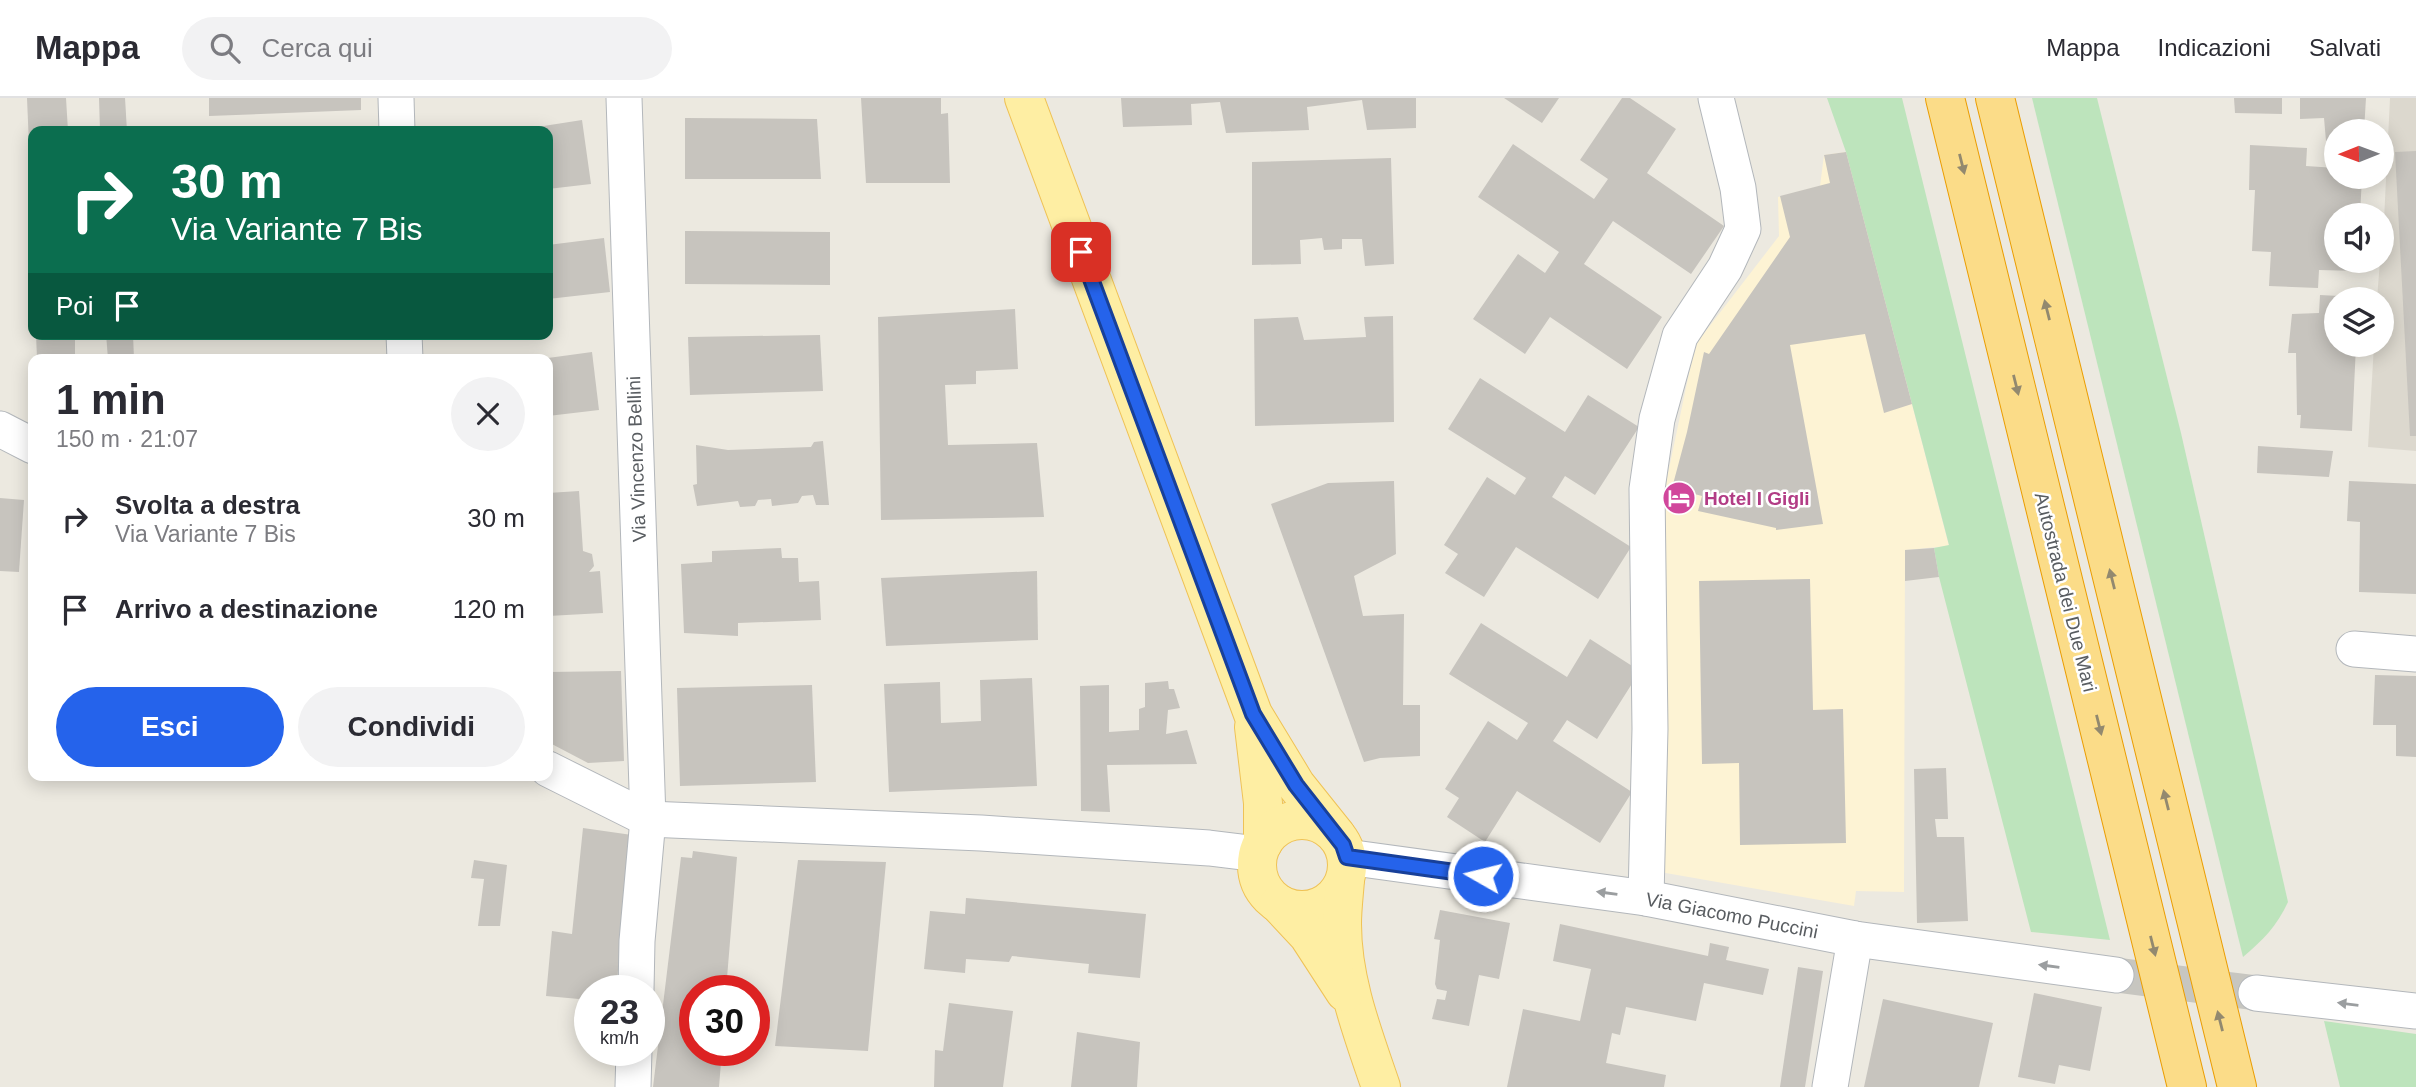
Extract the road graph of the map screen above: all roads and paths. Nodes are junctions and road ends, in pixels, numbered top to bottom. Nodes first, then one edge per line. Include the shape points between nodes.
1 (396, 98) edge
2 (624, 98) edge
3 (1024, 98) edge
4 (1716, 98) edge
5 (1945, 98) edge
6 (1995, 98) edge
7 (397, 126) edge
8 (0, 429) edge
9 (28, 443) edge
10 (2354, 649) dead end
11 (2416, 654) edge
12 (1253, 714) junction
13 (553, 772) edge
14 (648, 819) junction
15 (1261, 849) junction
16 (1343, 857) junction
17 (1646, 898) junction
18 (1279, 904) junction
19 (1855, 939) junction
20 (636, 975) edge
21 (2116, 975) tunnel mouth
22 (2256, 993) tunnel mouth
23 (1353, 1006) junction
24 (2416, 1012) edge
25 (634, 1066) edge
26 (633, 1087) edge
27 (1381, 1087) edge
28 (1830, 1087) edge
29 (2188, 1087) edge
30 (2237, 1087) edge

1 - 7 street
2 - 14 street, Via Vincenzo Bellini
3 - 12 main road
4 - 17 street via 1743,229 1680,336 1657,419 1647,489 1650,729
5 -> 29 highway, Autostrada dei Due Mari
30 -> 6 highway
8 - 9 street
10 - 11 street
12 - 15 main road via 1264,803
12 - 16 main road
13 - 14 street
14 - 15 street
14 - 20 street, Via Vincenzo Bellini
15 - 16 main road via 1280,826 1303,820 1315,822
15 - 18 main road via 1261,883
17 -> 16 street, Via Giacomo Puccini
16 - 18 main road via 1339,892 1330,902 1305,911
16 - 23 main road via 1342,923
17 - 19 street, Via Giacomo Puccini
18 - 23 main road via 1308,935
21 -> 19 street, Via Giacomo Puccini
19 - 28 street
24 -> 22 street
23 - 27 main road
25 - 26 street

